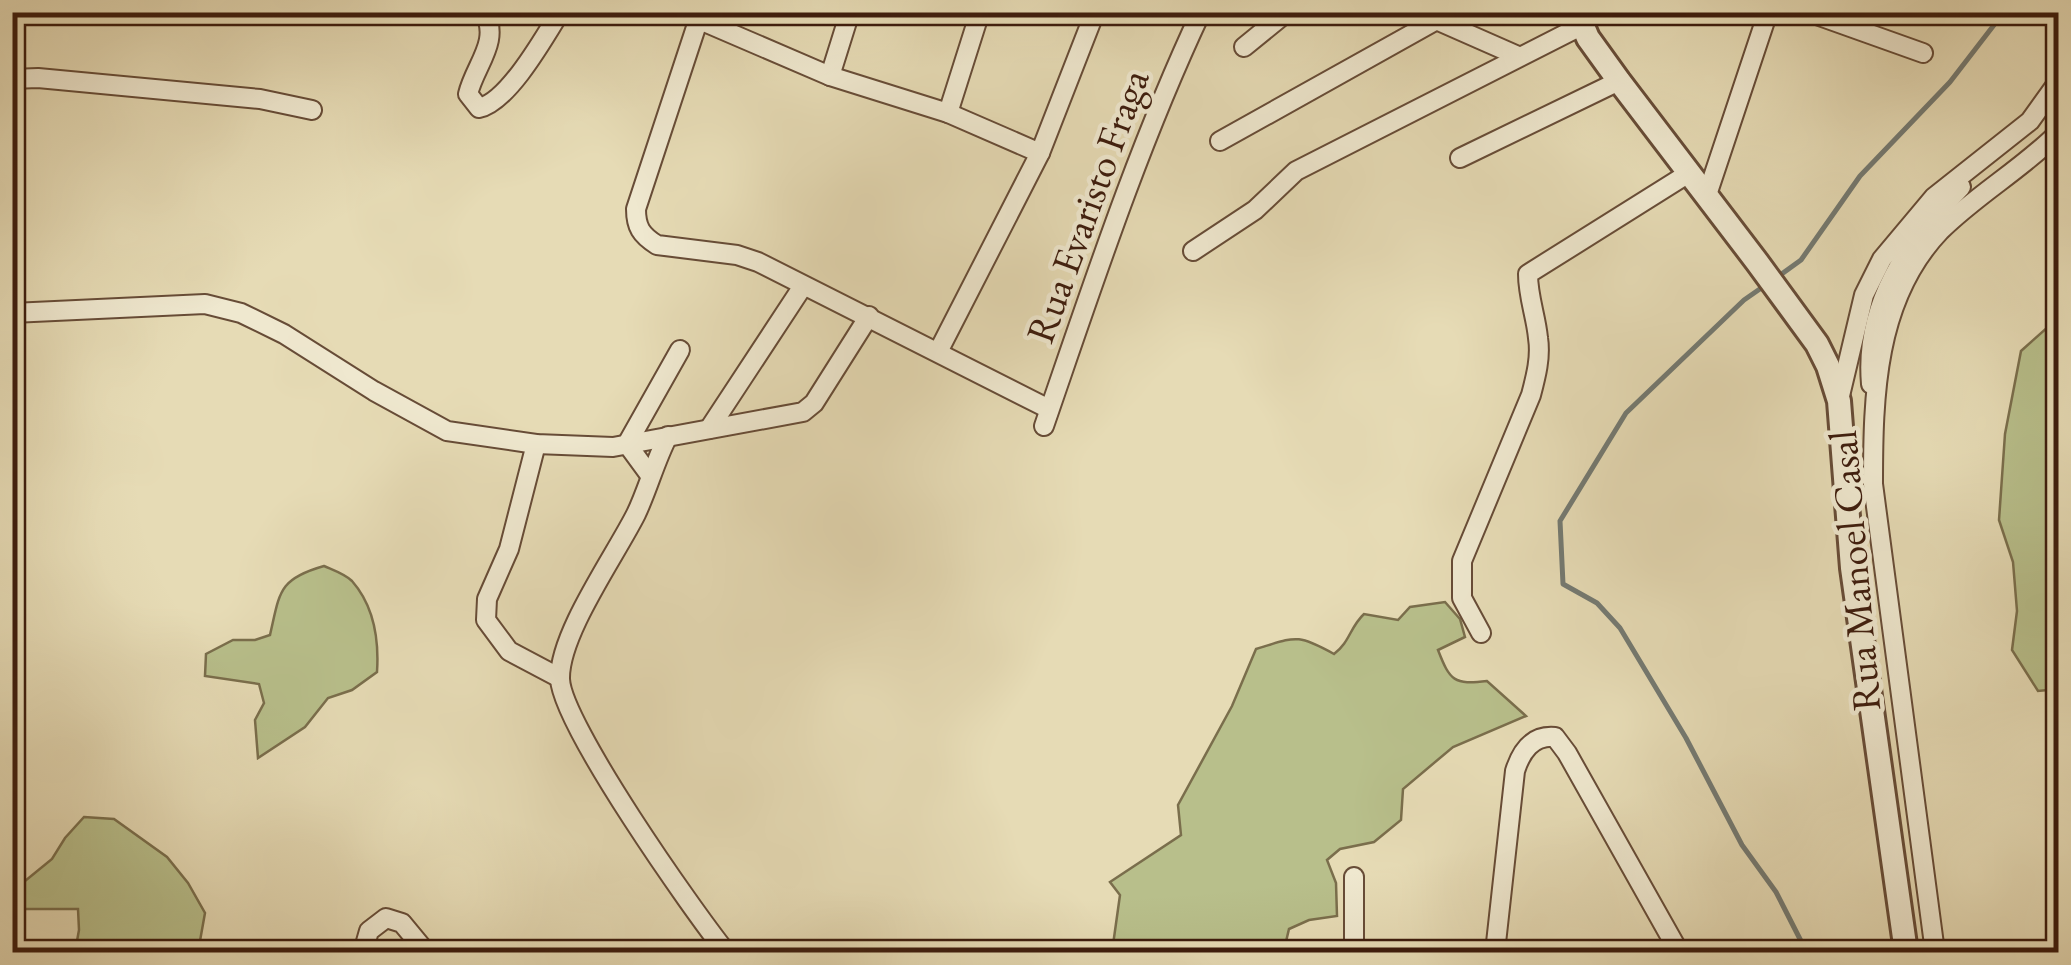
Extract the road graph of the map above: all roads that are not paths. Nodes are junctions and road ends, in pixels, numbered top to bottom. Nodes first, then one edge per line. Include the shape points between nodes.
1 (484, 12) edge
2 (560, 12) edge
3 (850, 12) edge
4 (980, 12) edge
5 (1094, 12) edge
6 (1202, 12) edge
7 (1287, 12) edge
8 (1418, 12) edge
9 (1768, 12) edge
10 (1808, 12) edge
11 (693, 15) edge
12 (1579, 19) edge
13 (1436, 21) junction
14 (1244, 47) dead end
15 (1923, 53) dead end
16 (1518, 56) junction
17 (830, 76) junction
18 (12, 79) edge
19 (1619, 82) junction
20 (2058, 82) edge
21 (312, 110) dead end
22 (948, 112) junction
23 (2058, 134) edge
24 (1220, 141) dead end
25 (2008, 142) junction
26 (1040, 153) junction
27 (1460, 158) dead end
28 (1689, 173) junction
29 (1706, 195) junction
30 (1193, 251) dead end
31 (803, 286) junction
32 (12, 313) edge
33 (868, 316) junction
34 (680, 350) dead end
35 (938, 352) junction
36 (1839, 401) junction
37 (1873, 410) junction
38 (709, 429) junction
39 (668, 436) junction
40 (536, 444) junction
41 (627, 444) junction
42 (649, 474) junction
43 (1481, 633) dead end
44 (560, 678) junction
45 (1354, 877) dead end
46 (363, 952) edge
47 (426, 952) edge
48 (726, 952) edge
49 (1354, 952) edge
50 (1495, 952) edge
51 (1678, 952) edge
52 (1906, 952) edge
53 (1935, 952) edge

1 - 2 street via 492,29 468,94 479,108 489,106
3 - 17 street
4 - 22 street
5 - 26 street
6 - 35 street, Rua Evaristo Fraga via 1124,198 1046,418
7 - 14 street
8 - 13 street
9 - 29 street
10 - 15 street
11 - 17 street
11 - 31 street via 636,208 638,227 656,245 737,256
12 - 16 street
12 - 19 street
13 - 16 street
13 - 24 street
16 - 30 street via 1296,171 1255,210
17 - 22 street
18 - 21 street via 260,99
19 - 27 street
19 - 28 street
20 - 25 street
22 - 26 street
23 - 37 street, Rua Manoel Casal via 1972,202 1917,258 1890,316
25 - 36 street via 1934,198 1882,259 1864,295
25 - 37 street via 1931,218 1886,290 1869,357
26 - 35 street
28 - 29 street
28 - 43 street via 1528,274 1538,368 1462,561 1462,598
29 - 36 street via 1817,344
31 - 33 street
31 - 38 street
32 - 40 street via 205,304 241,312 446,430
33 - 35 street
33 - 38 street via 803,412
34 - 41 street
36 - 52 street via 1852,568
37 - 53 street, Rua Manoel Casal via 1873,484
38 - 39 street
39 - 41 street
39 - 42 street
40 - 41 street
40 - 44 street via 486,620 510,651
41 - 42 street
42 - 44 street via 638,508 574,625
44 - 48 street via 571,713 608,777
45 - 49 street
46 - 47 street via 369,931 386,918 402,924
50 - 51 street via 1514,771 1521,752 1546,736 1567,753

